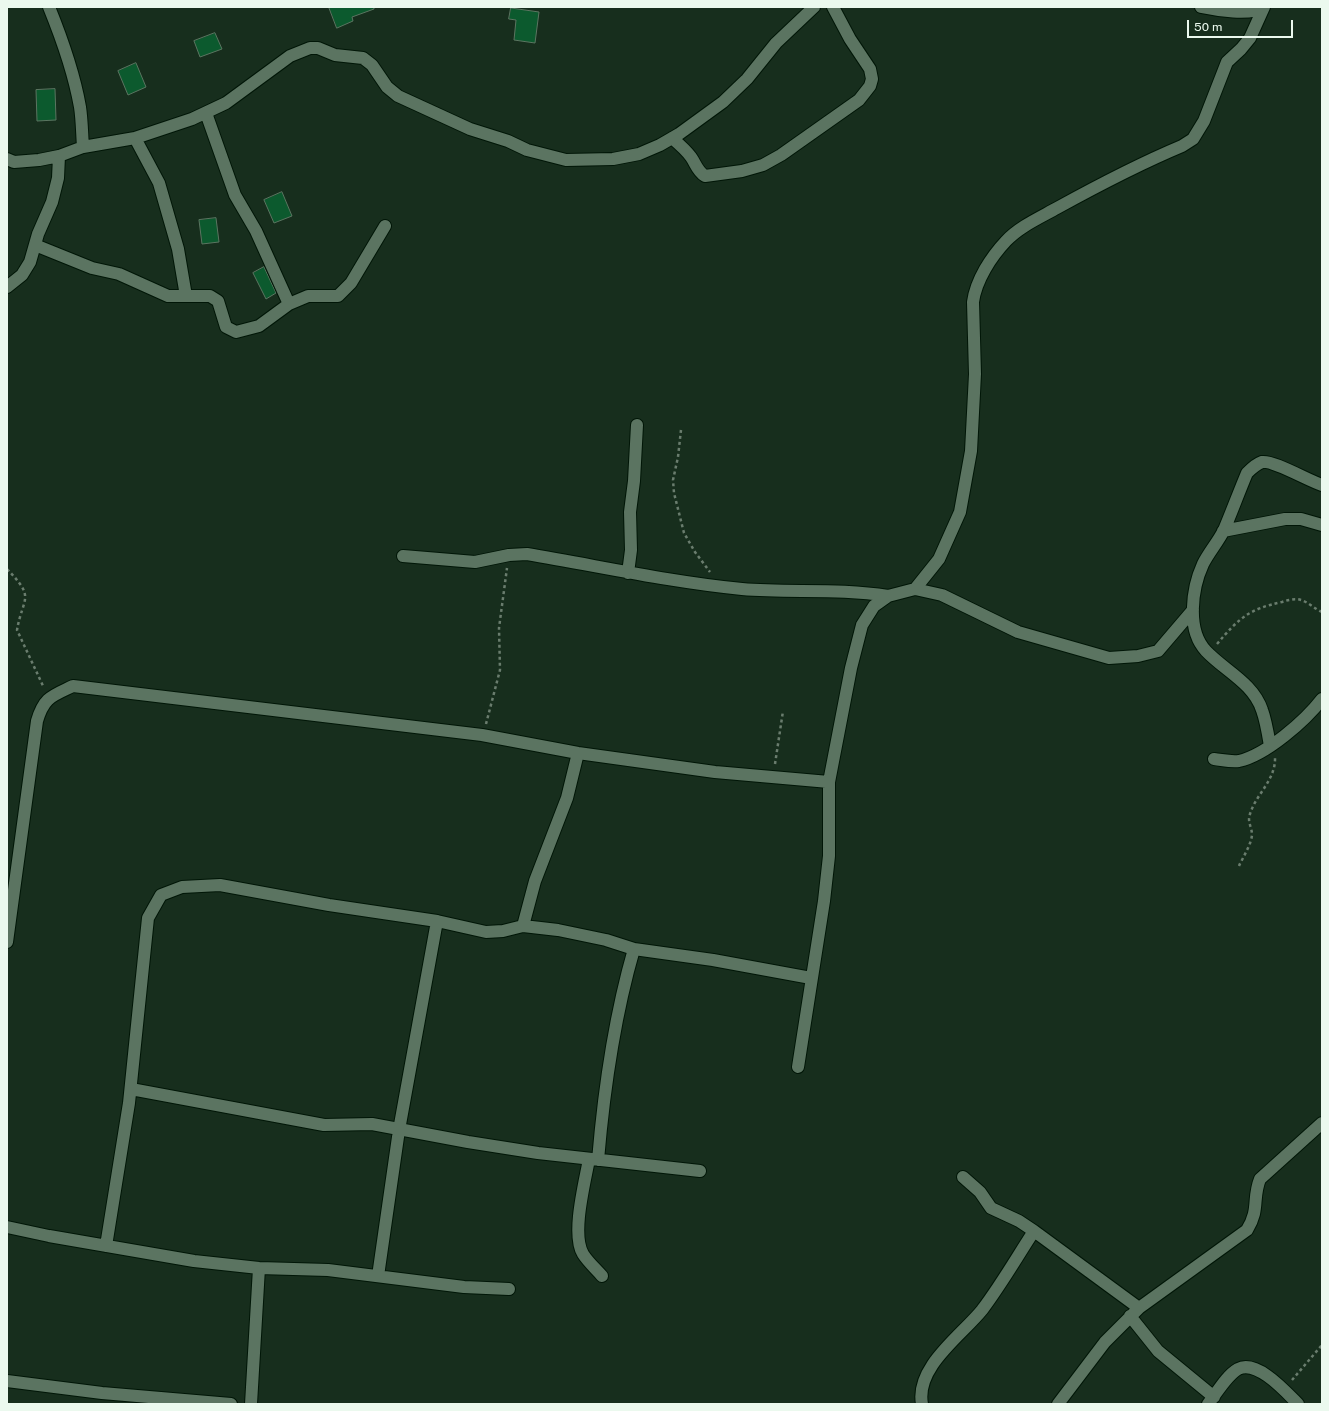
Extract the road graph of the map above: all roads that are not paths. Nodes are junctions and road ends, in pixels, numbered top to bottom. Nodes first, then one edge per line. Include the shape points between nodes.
1 (49, 7) edge
2 (814, 7) edge
3 (833, 7) edge
4 (1201, 7) edge
5 (1264, 7) edge
6 (206, 113) junction
7 (135, 138) junction
8 (672, 138) junction
9 (83, 148) junction
10 (60, 156) junction
11 (7, 159) edge
12 (385, 226) dead end
13 (35, 245) junction
14 (7, 287) edge
15 (186, 296) junction
16 (289, 304) junction
17 (637, 425) dead end
18 (1322, 485) edge
19 (1322, 525) edge
20 (1223, 531) junction
21 (403, 556) dead end
22 (628, 573) junction
23 (915, 589) junction
24 (888, 596) junction
25 (1193, 610) junction
26 (1322, 699) edge
27 (1270, 746) junction
28 (578, 754) junction
29 (1214, 759) dead end
30 (829, 782) junction
31 (12, 874) edge
32 (437, 921) junction
33 (523, 926) junction
34 (7, 942) edge
35 (634, 949) junction
36 (811, 978) junction
37 (798, 1067) dead end
38 (131, 1089) junction
39 (1322, 1123) edge
40 (399, 1130) junction
41 (593, 1160) junction
42 (700, 1171) dead end
43 (964, 1177) dead end
44 (7, 1227) edge
45 (1034, 1231) junction
46 (106, 1246) junction
47 (259, 1268) junction
48 (378, 1276) junction
49 (602, 1276) dead end
50 (509, 1289) dead end
51 (1139, 1308) junction
52 (1130, 1316) junction
53 (7, 1382) edge
54 (1211, 1400) edge
55 (231, 1404) edge
56 (251, 1404) edge
57 (922, 1404) edge
58 (1058, 1404) edge
59 (1298, 1404) edge

1 - 9 street via 75,84
2 - 8 street via 776,43 735,92
3 - 8 street via 850,39 870,68 870,86 859,100 781,155 763,165 742,171 705,176 700,173 688,153
4 - 5 street via 1237,11 1251,11
5 - 23 street via 1250,38 1227,62 1204,121 1193,139 1030,223 1007,240 994,256 974,292 975,374 971,451 960,512 939,559
6 - 7 street
6 - 8 street via 242,92 290,56 310,48 318,48 335,55 363,58 372,64 387,87 398,96 470,129 549,157 566,160 613,159 639,154
6 - 16 street via 235,195 256,231
7 - 9 street
7 - 15 street via 159,183 178,249
9 - 10 street
10 - 11 street via 14,162
10 - 13 street via 52,202
12 - 16 street via 345,291 338,296 308,296
13 - 14 street via 26,270
13 - 15 street via 92,268 119,274 168,296
15 - 16 street via 214,298 218,301 226,327 236,332 258,326
17 - 22 street
18 - 20 street via 1274,463 1263,462 1254,466 1247,474
19 - 20 street via 1301,519
20 - 25 street via 1196,581
21 - 22 street via 475,562 527,554
22 - 24 street via 723,586 778,590 849,590
23 - 24 street
23 - 25 street via 942,595 1018,632 1109,658 1138,656 1158,651
24 - 30 street via 874,606 862,625 837,734
25 - 27 street via 1193,623 1204,650 1250,689 1258,700
26 - 27 street
27 - 29 street via 1240,761
28 - 30 street via 715,772
28 - 31 street via 482,735 73,686 49,697 40,709
28 - 33 street via 567,798 536,882
30 - 36 street via 829,856
31 - 34 street
32 - 33 street via 486,932
32 - 38 street via 220,885 182,887 161,895 148,918
32 - 40 street
33 - 35 street via 558,930
35 - 36 street
35 - 41 street via 625,978
36 - 37 street
38 - 40 street via 324,1125 372,1124
38 - 46 street
39 - 51 street via 1260,1179 1256,1191 1255,1215 1248,1230
40 - 41 street
40 - 48 street
41 - 42 street
41 - 49 street via 580,1208 578,1233 582,1254
43 - 45 street via 980,1192 991,1208
44 - 46 street
45 - 51 street
45 - 57 street via 982,1310 962,1333 946,1346 934,1362 924,1382
46 - 47 street via 194,1261
47 - 48 street via 328,1270
47 - 56 street
48 - 50 street via 464,1287
51 - 52 street
52 - 54 street via 1158,1351
52 - 58 street via 1105,1342
53 - 55 street
54 - 59 street via 1230,1376 1238,1369 1248,1366 1264,1373

